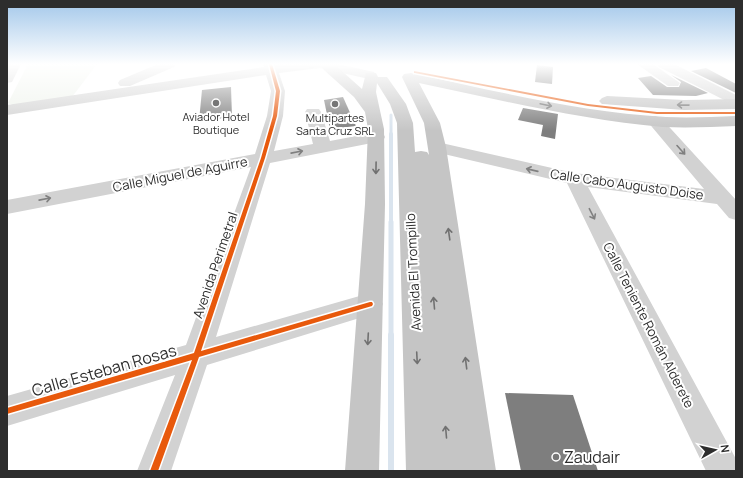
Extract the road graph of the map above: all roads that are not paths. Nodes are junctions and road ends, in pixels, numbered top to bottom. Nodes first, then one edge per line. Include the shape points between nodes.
1 (117, 86) edge
2 (151, 86) edge
3 (277, 86) edge
4 (351, 86) edge
5 (370, 86) edge
6 (382, 86) edge
7 (417, 86) edge
8 (462, 86) edge
9 (475, 86) edge
10 (515, 86) edge
11 (517, 86) edge
12 (678, 86) edge
13 (703, 86) edge
14 (533, 89) junction
15 (474, 90) junction
16 (97, 95) junction
17 (734, 104) edge
18 (712, 106) junction
19 (425, 107) junction
20 (7, 110) edge
21 (313, 112) dead end
22 (373, 112) junction
23 (655, 121) junction
24 (736, 121) edge
25 (377, 137) junction
26 (323, 147) junction
27 (437, 147) junction
28 (263, 158) junction
29 (574, 180) junction
30 (723, 198) junction
31 (7, 207) edge
32 (736, 213) edge
33 (370, 304) junction
34 (196, 356) junction
35 (456, 391) junction
36 (7, 411) edge
37 (154, 471) edge
38 (362, 471) edge
39 (423, 471) edge
40 (449, 471) edge
41 (479, 471) edge
42 (724, 471) edge

1 - 16 street
2 - 16 street
3 - 28 street, Avenida Perimetral via 275,116
4 - 22 main road
5 - 22 main road
6 -> 39 main road, Avenida El Trompillo via 400,109 405,123
7 - 19 main road, Avenida El Trompillo
8 - 15 main road
9 - 15 main road
10 - 14 main road
11 - 14 main road
12 - 18 street
13 - 17 street
18 -> 14 main road via 625,103
15 - 19 main road via 450,90 436,96
15 -> 23 main road via 560,108
16 - 20 street
17 - 18 main road
19 - 27 main road, Avenida El Trompillo
35 -> 19 main road, Avenida El Trompillo via 419,127
21 - 26 street
22 - 25 main road
23 - 24 main road
23 -> 30 street
25 - 26 street, Calle Miguel de Aguirre
25 -> 33 main road
28 -> 26 street, Calle Miguel de Aguirre
29 -> 27 street, Calle Cabo Augusto Doise
35 -> 27 main road, Avenida El Trompillo
31 -> 28 street, Calle Miguel de Aguirre
28 - 34 street, Avenida Perimetral
29 - 30 street, Calle Cabo Augusto Doise
29 -> 42 street, Calle Teniente Román Alderete
30 - 32 street
33 - 34 street, Calle Esteban Rosas
33 -> 38 main road
34 - 36 street, Calle Esteban Rosas
34 - 37 street, Avenida Perimetral
40 -> 35 main road, Avenida El Trompillo
35 - 41 main road, Avenida El Trompillo

